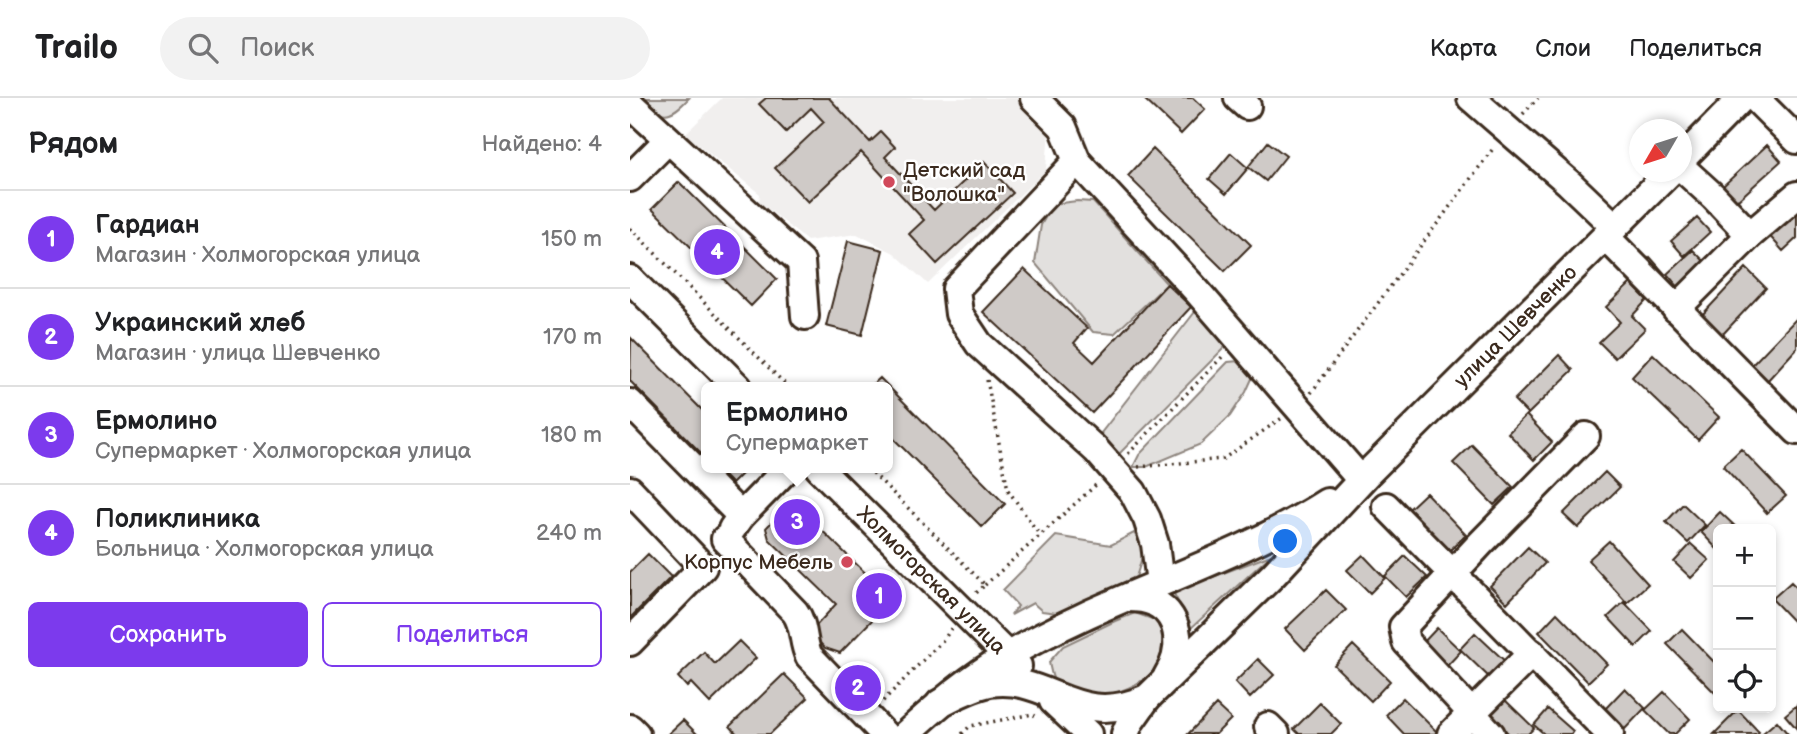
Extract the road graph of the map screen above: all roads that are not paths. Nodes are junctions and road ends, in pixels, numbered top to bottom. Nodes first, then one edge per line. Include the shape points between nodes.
1 (1034, 98) edge
2 (1471, 98) edge
3 (1742, 98) edge
4 (1755, 98) edge
5 (630, 104) edge
6 (1797, 140) edge
7 (668, 141) junction
8 (1692, 149) edge
9 (1077, 161) junction
10 (1692, 177) edge
11 (630, 178) edge
12 (1660, 182) edge
13 (1797, 195) edge
14 (1610, 232) junction
15 (1750, 236) junction
16 (635, 293) edge
17 (1676, 309) junction
18 (805, 316) dead end
19 (733, 382) edge
20 (630, 403) edge
21 (1797, 432) edge
22 (1586, 436) dead end
23 (784, 473) edge
24 (823, 473) edge
25 (1361, 480) junction
26 (633, 500) edge
27 (1386, 506) dead end
28 (741, 516) junction
29 (725, 539) junction
30 (703, 567) junction
31 (1453, 573) junction
32 (1160, 583) junction
33 (1127, 597) junction
34 (1066, 625) junction
35 (630, 642) edge
36 (1532, 653) junction
37 (1007, 655) junction
38 (1044, 692) junction
39 (1152, 694) junction
40 (940, 703) junction
41 (1471, 713) junction
42 (630, 728) edge
43 (636, 734) edge
44 (884, 734) edge
45 (906, 734) edge
46 (1088, 734) edge
47 (1125, 734) edge
48 (1451, 734) edge
49 (1491, 734) edge
50 (1611, 734) edge

1 - 9 street via 1063,127
2 - 14 street via 1569,183
3 - 8 street
4 - 6 street
5 - 7 street
7 - 11 street
7 - 18 street via 801,262
9 - 25 street
9 - 32 street via 956,289 959,314 979,344 1133,492 1155,544
10 - 15 street
12 - 14 street, улица Шевченко
13 - 15 street
14 - 17 street
14 - 25 street, улица Шевченко
15 - 17 street
16 - 19 street
17 - 21 street
20 - 28 street
22 - 31 street
23 - 28 street
24 - 37 street, Холмогорская улица
25 - 32 street via 1272,535
25 - 39 street
26 - 30 street
27 - 31 street
28 - 29 street
29 - 30 street
29 - 44 street via 801,620 809,656
30 - 35 street
31 - 36 street
31 - 41 street via 1403,627 1406,642
32 - 33 street
33 - 34 street
33 - 39 street via 1155,603 1171,616 1178,635 1169,673
34 - 37 street
34 - 38 street via 1037,655 1034,672
36 - 41 street
36 - 50 street
37 - 38 street, Холмогорская улица
37 - 40 street
38 - 39 street via 1102,710 1133,705
38 - 40 street via 988,683
38 - 46 street, Холмогорская улица
39 - 47 street
40 - 45 street
41 - 48 street
41 - 49 street
42 - 43 street

